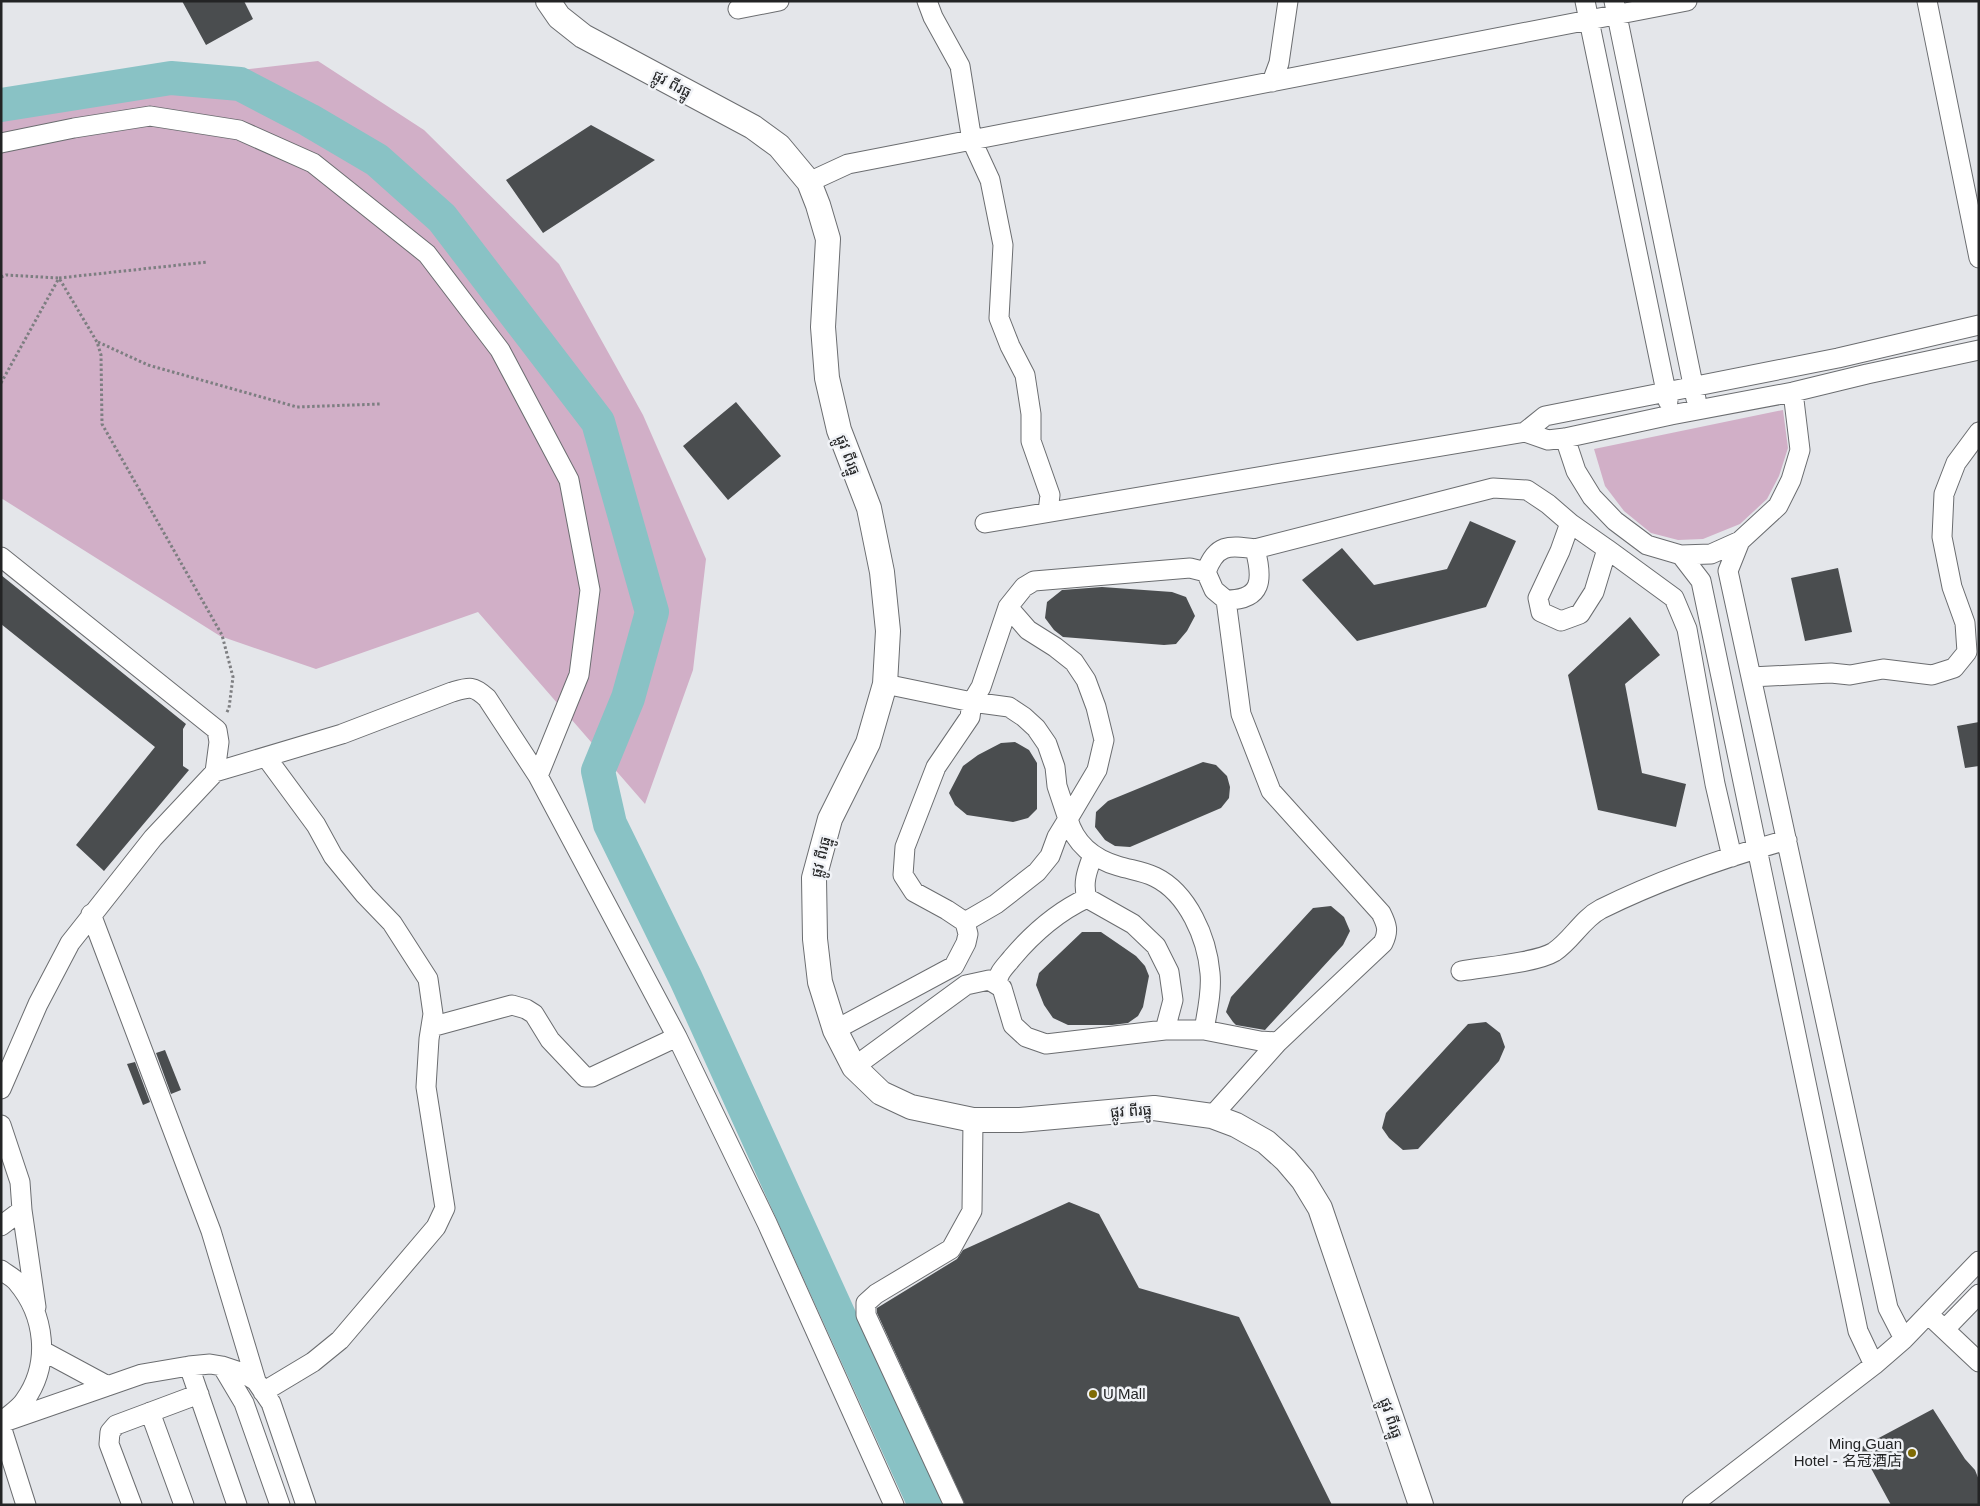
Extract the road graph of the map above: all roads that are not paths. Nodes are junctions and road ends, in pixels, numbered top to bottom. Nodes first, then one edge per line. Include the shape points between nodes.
1 (548, 1) edge
2 (779, 1) edge
3 (927, 1) edge
4 (1288, 1) edge
5 (1585, 1) edge
6 (1686, 1) edge
7 (1927, 1) edge
8 (738, 9) dead end
9 (1616, 9) edge
10 (1589, 20) junction
11 (1272, 82) junction
12 (972, 141) junction
13 (1, 143) edge
14 (809, 182) junction
15 (1979, 258) edge
16 (1979, 325) edge
17 (1979, 350) edge
18 (1693, 387) junction
19 (1666, 391) junction
20 (1793, 392) junction
21 (1698, 410) junction
22 (1671, 415) junction
23 (1525, 432) junction
24 (1979, 432) edge
25 (1564, 438) junction
26 (1048, 512) junction
27 (986, 523) dead end
28 (1570, 523) junction
29 (1740, 541) junction
30 (1256, 549) junction
31 (1607, 549) junction
32 (1681, 555) junction
33 (1, 558) edge
34 (1206, 572) junction
35 (1226, 600) junction
36 (1008, 608) junction
37 (1751, 676) junction
38 (885, 684) junction
39 (972, 702) junction
40 (266, 757) junction
41 (215, 772) junction
42 (538, 776) junction
43 (1068, 819) junction
44 (1787, 840) junction
45 (1757, 849) junction
46 (1093, 855) junction
47 (1732, 857) junction
48 (1087, 898) junction
49 (91, 914) junction
50 (964, 922) junction
51 (954, 966) junction
52 (1461, 971) dead end
53 (997, 984) junction
54 (966, 985) junction
55 (431, 1026) junction
56 (835, 1030) junction
57 (1165, 1030) junction
58 (1204, 1030) junction
59 (677, 1037) junction
60 (1278, 1042) junction
61 (854, 1067) junction
62 (1, 1089) edge
63 (1212, 1116) junction
64 (973, 1120) junction
65 (1, 1125) edge
66 (22, 1210) junction
67 (1, 1226) edge
68 (1979, 1261) edge
69 (1, 1270) edge
70 (1979, 1294) edge
71 (1928, 1314) junction
72 (38, 1316) junction
73 (1945, 1329) junction
74 (1904, 1339) junction
75 (43, 1351) junction
76 (1978, 1360) edge
77 (1874, 1365) junction
78 (189, 1366) junction
79 (222, 1366) junction
80 (108, 1386) junction
81 (260, 1386) junction
82 (199, 1394) junction
83 (150, 1412) junction
84 (1, 1424) edge
85 (26, 1505) edge
86 (132, 1505) edge
87 (184, 1505) edge
88 (238, 1505) edge
89 (280, 1505) edge
90 (306, 1505) edge
91 (894, 1505) edge
92 (954, 1505) edge
93 (1421, 1505) edge
94 (1692, 1505) edge

1 - 14 main road, ផ្លូវ ពីរធ្នូ via 558,17 583,36 753,127 779,146
2 - 8 street
3 - 12 street via 960,66
4 - 11 street via 1279,63
5 - 10 street
6 - 9 street
7 - 15 street
9 - 10 street
9 - 18 street
10 - 11 street
10 - 19 street
11 - 12 street
12 - 14 street via 848,164
12 - 26 street via 990,180 998,214 1003,245 999,318 1025,375 1031,441 1050,495
13 - 42 street via 150,116 239,130 313,163 427,254 500,350 569,480 590,590 579,675
14 - 38 main road, ផ្លូវ ពីរធ្នូ via 828,239 823,327 827,378 838,430 869,508 882,572 888,631
16 - 18 street
17 - 20 street
18 - 19 street
18 - 21 street
19 - 22 street
19 - 23 street via 1545,416
20 - 21 street
20 - 29 street via 1800,450 1791,480 1778,506
21 - 22 street
22 - 25 street
23 - 25 street via 1548,440
23 - 26 street
24 - 37 street via 1956,463 1944,494 1942,537 1952,587 1965,623 1967,652 1954,668 1932,675 1883,669 1850,675
25 - 32 street via 1576,471 1592,497 1614,521 1648,545
26 - 27 street
28 - 30 street via 1527,490 1493,488
28 - 31 street
28 - 31 street via 1538,598 1541,612 1561,620 1580,614 1594,592
29 - 32 street via 1711,554
29 - 37 street via 1728,571
30 - 34 street via 1237,546 1222,549 1211,558
30 - 35 street via 1260,579 1254,592 1241,600
31 - 47 street via 1674,598 1680,611 1687,629 1715,784
32 - 45 street via 1701,581
33 - 41 street via 217,730 219,742
34 - 35 street via 1214,590
34 - 36 street via 1190,568 1034,581
35 - 60 street via 1241,714 1271,791 1381,913 1387,927 1383,943
36 - 39 street via 981,687
36 - 43 street via 1028,630 1074,662 1086,680 1096,706 1104,740 1097,770
37 - 44 street
38 - 39 street
38 - 56 main road, ផ្លូវ ពីរធ្នូ via 868,743 830,819 814,878 815,939 820,982
39 - 43 street via 1009,708 1036,728 1055,767 1057,786
39 - 50 street via 970,717 936,767 905,848 903,875 914,892
40 - 41 street
40 - 42 street via 342,734 470,687 487,698
40 - 55 street via 316,826 333,856 392,923 428,979 433,1014
41 - 49 street via 153,838
42 - 59 street
43 - 46 street via 1079,843
43 - 50 street via 1050,856 1037,872 996,904
44 - 45 street
44 - 74 street via 1888,1308
45 - 47 street
45 - 77 street via 1858,1331
46 - 48 street via 1084,888
46 - 58 street via 1156,877 1174,889 1189,909 1204,942 1210,973
47 - 52 street via 1623,898 1592,914 1553,953
48 - 53 street via 1069,906 1037,931 998,975
48 - 57 street via 1133,924 1156,946 1169,972 1173,1000
49 - 62 street via 70,943 38,1004
49 - 81 street via 211,1231
50 - 51 street via 968,934 966,943
51 - 54 street
51 - 56 street
53 - 54 street via 989,980
53 - 57 street via 1002,988 1013,1025 1026,1037 1046,1044
54 - 61 street
55 - 59 street via 512,1005 520,1007 534,1014 550,1040 585,1077 592,1077
55 - 81 street via 426,1086 445,1208 436,1227 340,1340 312,1362
56 - 61 main road, ផ្លូវ ពីរធ្នូ
57 - 58 street
58 - 60 street
59 - 91 street via 767,1223
60 - 63 street
61 - 64 main road, ផ្លូវ ពីរធ្នូ via 881,1093 911,1107
63 - 64 main road, ផ្លូវ ពីរធ្នូ via 1154,1108 1020,1120
63 - 93 main road, ផ្លូវ ពីរធ្នូ via 1236,1124 1266,1142 1303,1180 1320,1208
64 - 92 street via 972,1211 967,1223 951,1249 866,1303 866,1315
65 - 66 street via 20,1182
66 - 67 street
66 - 72 street
68 - 71 street
69 - 72 street via 16,1281
70 - 73 street
71 - 73 street
71 - 74 street
72 - 75 street
73 - 76 street
74 - 77 street
75 - 80 street
75 - 84 street via 38,1377 25,1401
77 - 94 street
78 - 79 street
78 - 80 street via 142,1374
78 - 82 street
79 - 81 street via 243,1373
79 - 89 street via 244,1402
80 - 84 street
81 - 90 street via 271,1403
82 - 83 street
82 - 88 street
83 - 86 street via 116,1424 110,1432 109,1444
83 - 87 street
84 - 85 street

